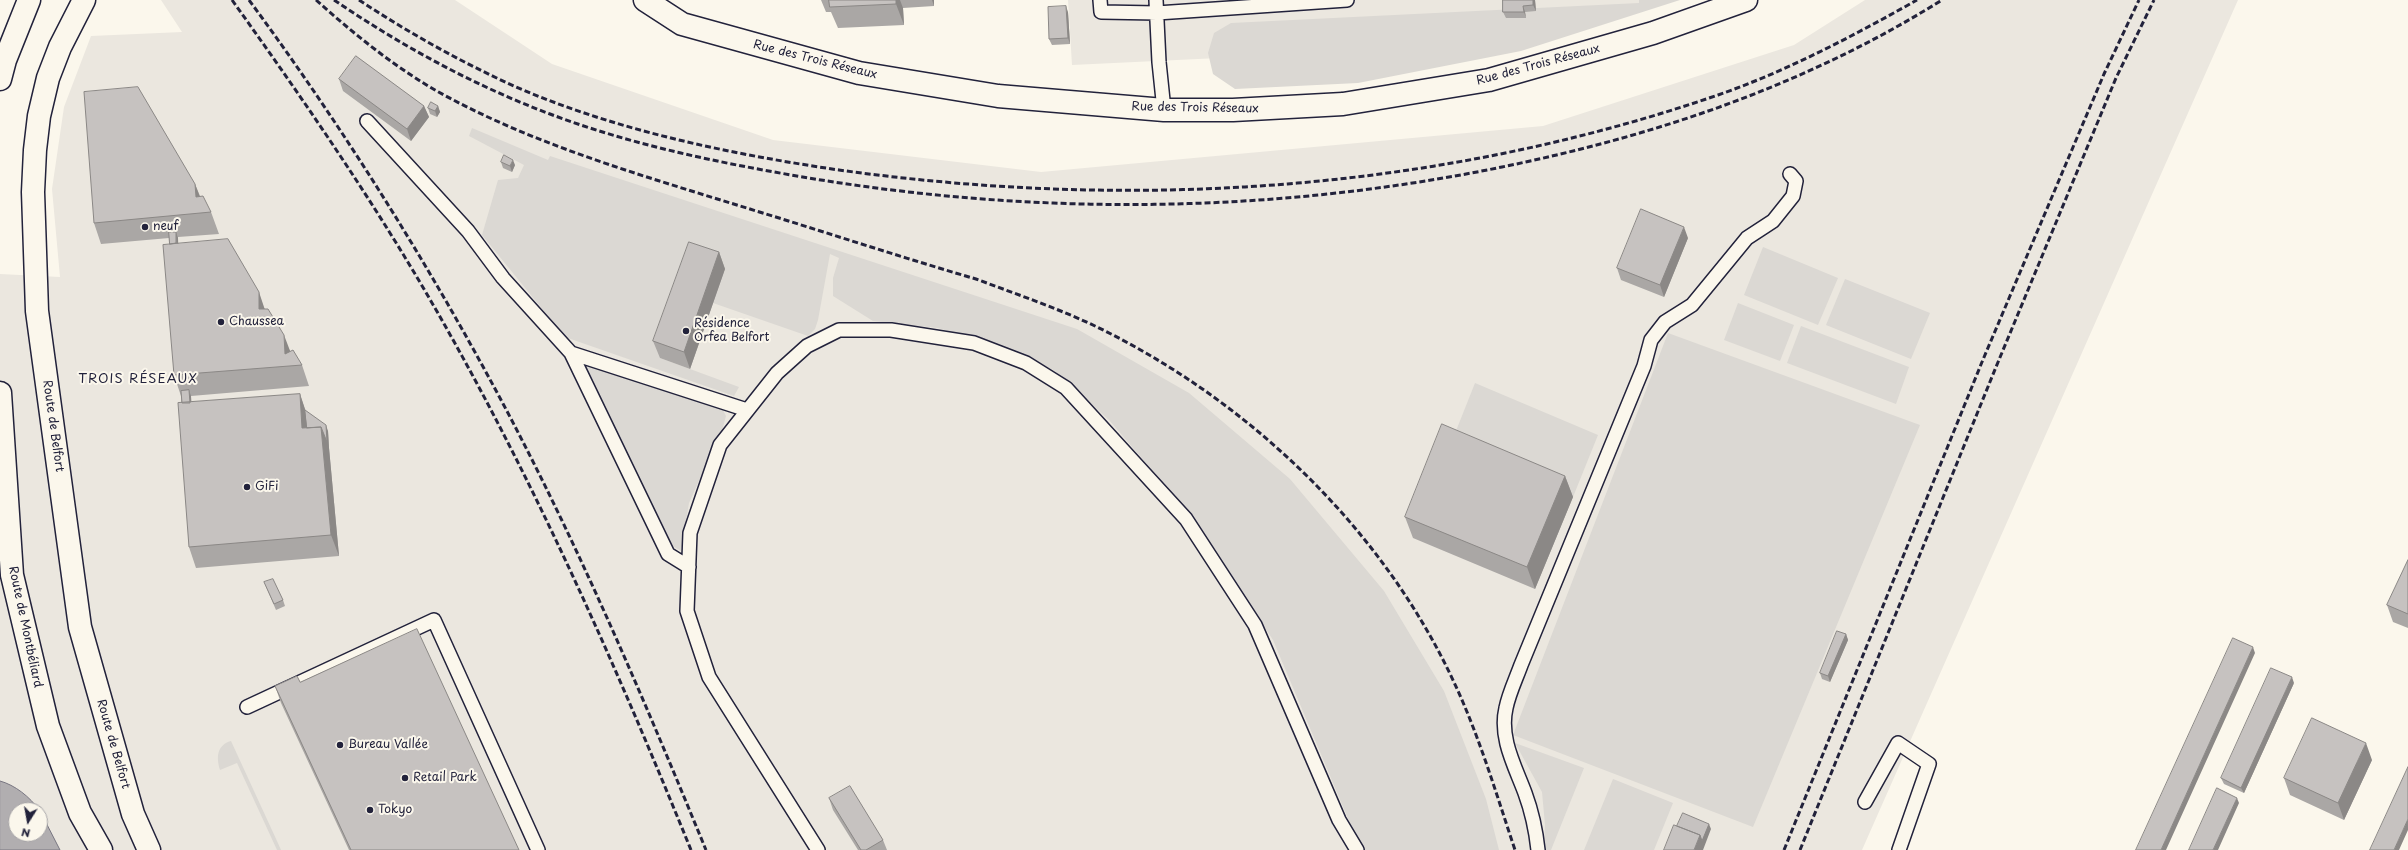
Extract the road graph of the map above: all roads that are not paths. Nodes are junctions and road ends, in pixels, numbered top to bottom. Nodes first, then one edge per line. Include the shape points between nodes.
1 (29, 0) edge
2 (84, 0) edge
3 (645, 0) edge
4 (1100, 0) edge
5 (1347, 0) edge
6 (1746, 0) edge
7 (1323, 1) edge
8 (1157, 6) edge
9 (0, 79) edge
10 (1164, 110) junction
11 (367, 121) dead end
12 (1790, 174) dead end
13 (571, 353) junction
14 (0, 393) edge
15 (747, 410) junction
16 (689, 567) junction
17 (247, 707) dead end
18 (1865, 802) dead end
19 (101, 850) edge
20 (149, 850) edge
21 (538, 850) edge
22 (818, 850) edge
23 (1357, 850) edge
24 (1538, 850) edge
25 (1899, 850) edge

1 - 9 main road
2 - 20 main road, Route de Belfort via 60,46 48,78 39,116 33,192 37,311 80,627 133,814
3 - 10 main road, Rue des Trois Réseaux via 682,24 859,73 998,96
4 - 8 lane via 1101,12
5 - 7 lane
6 - 10 main road, Rue des Trois Réseaux via 1652,33 1489,80 1343,104 1233,110
7 - 8 lane
8 - 10 lane
11 - 13 lane via 468,231 503,278
12 - 24 lane via 1796,182 1793,196 1773,221 1747,238 1692,305 1665,322 1651,340 1644,366 1521,665 1506,709 1506,732 1512,762 1526,794 1536,831
13 - 15 lane
13 - 16 lane via 668,554
14 - 19 main road, Route de Montbéliard via 12,575 48,726 80,813
15 - 16 lane via 720,445 690,533
15 - 23 lane via 776,373 807,346 839,330 891,330 974,343 1026,363 1066,388 1186,519 1255,626 1339,820
16 - 22 lane via 687,611 709,677
17 - 21 lane via 434,620
18 - 25 lane via 1898,743 1929,764

